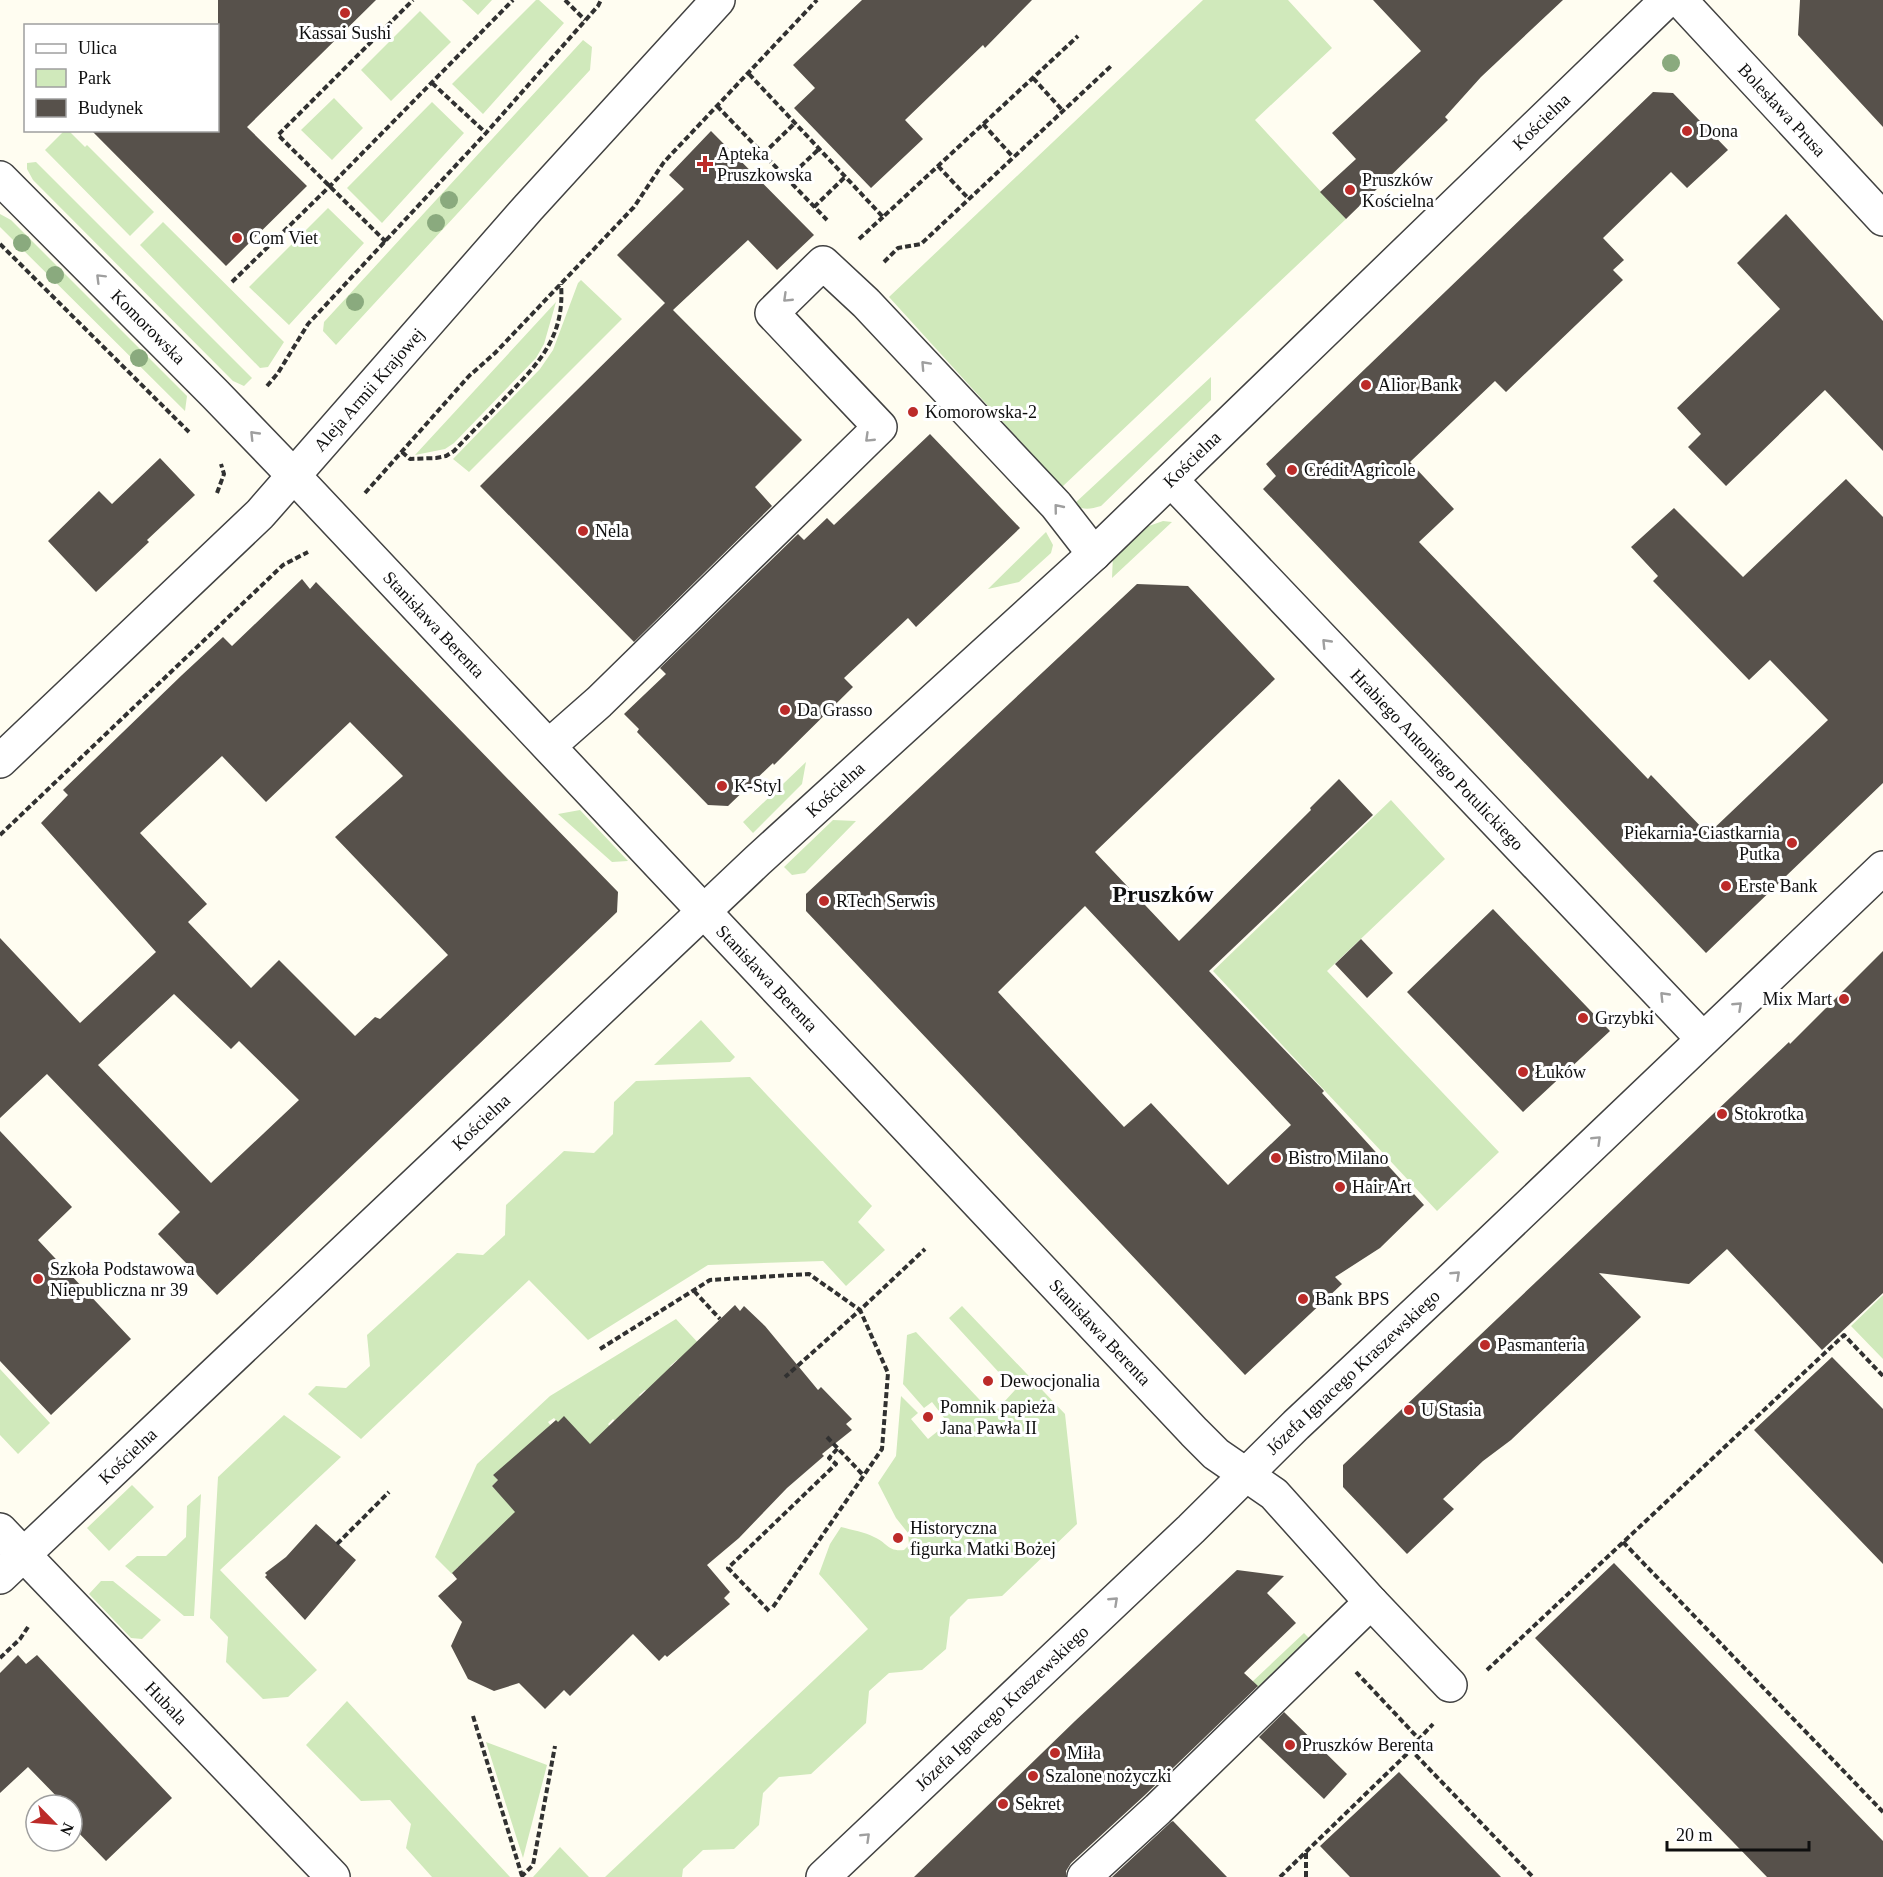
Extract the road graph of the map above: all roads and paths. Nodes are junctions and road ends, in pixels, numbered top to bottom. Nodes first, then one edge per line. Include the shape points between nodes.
1 (413, 0) edge
2 (513, 0) edge
3 (565, 0) edge
4 (601, 0) edge
5 (718, 0) edge
6 (817, 0) edge
7 (1667, 0) edge
8 (1680, 0) edge
9 (585, 20) junction
10 (1078, 36) dead end
11 (1111, 66) dead end
12 (749, 74) junction
13 (1033, 78) junction
14 (432, 83) junction
15 (717, 106) junction
16 (1063, 111) junction
17 (795, 123) junction
18 (983, 124) junction
19 (486, 133) junction
20 (819, 149) junction
21 (763, 154) junction
22 (1013, 157) junction
23 (938, 166) junction
24 (845, 177) junction
25 (0, 178) edge
26 (787, 179) junction
27 (330, 186) junction
28 (969, 198) junction
29 (814, 207) junction
30 (883, 217) junction
31 (1883, 219) edge
32 (829, 223) dead end
33 (386, 242) junction
34 (0, 244) edge
35 (852, 246) dead end
36 (883, 263) dead end
37 (232, 282) dead end
38 (561, 283) junction
39 (263, 391) dead end
40 (196, 438) dead end
41 (402, 452) junction
42 (219, 460) dead end
43 (294, 476) junction
44 (1171, 480) junction
45 (214, 498) dead end
46 (359, 500) dead end
47 (312, 549) dead end
48 (1094, 554) junction
49 (549, 746) junction
50 (0, 761) edge
51 (0, 835) edge
52 (1883, 868) edge
53 (704, 912) junction
54 (1703, 1039) junction
55 (925, 1249) dead end
56 (694, 1291) junction
57 (860, 1310) junction
58 (720, 1319) dead end
59 (600, 1349) dead end
60 (1883, 1376) edge
61 (785, 1377) dead end
62 (827, 1437) dead end
63 (838, 1448) junction
64 (1246, 1474) junction
65 (864, 1476) junction
66 (389, 1492) dead end
67 (0, 1530) edge
68 (1623, 1542) junction
69 (337, 1544) dead end
70 (23, 1554) junction
71 (0, 1577) edge
72 (1371, 1602) junction
73 (28, 1627) dead end
74 (0, 1658) edge
75 (1481, 1676) dead end
76 (1450, 1685) dead end
77 (473, 1716) dead end
78 (1434, 1722) dead end
79 (1419, 1739) dead end
80 (555, 1746) dead end
81 (1883, 1812) edge
82 (1306, 1852) junction
83 (333, 1877) edge
84 (521, 1877) edge
85 (823, 1877) edge
86 (1084, 1877) edge
87 (1280, 1877) edge
88 (1306, 1877) edge
89 (1533, 1877) edge

1 - 27 path via 278,135
2 - 14 path
3 - 9 path
4 - 9 path
5 - 43 street, Aleja Armii Krajowej via 528,208
6 - 12 path
7 - 44 street, Kościelna
8 - 31 street, Bolesława Prusa
9 - 19 path
10 - 13 path
11 - 16 path
12 - 15 path
12 - 17 path
13 - 16 path
13 - 18 path
14 - 19 path
14 - 27 path
15 - 21 path
15 - 38 path via 664,162 634,207
16 - 22 path
17 - 20 path
17 - 21 path
18 - 22 path
18 - 23 path
19 - 33 path
20 - 24 path
20 - 26 path
21 - 26 path
22 - 28 path
23 - 28 path
23 - 30 path
24 - 29 path
24 - 30 path
43 -> 25 street, Komorowska
26 - 29 path
27 - 33 path
27 - 37 path
28 - 36 path via 921,244 898,248
29 - 32 path
30 - 35 path
33 - 39 path via 308,324
34 - 40 path
38 - 41 path via 469,376
38 - 41 path via 562,303 552,340 537,365 454,451 446,456 410,459
41 - 46 path
42 - 45 path via 224,474
43 - 49 street, Stanisława Berenta
43 - 50 street, Aleja Armii Krajowej via 248,525
44 - 48 street, Kościelna
54 -> 44 street, Hrabiego Antoniego Potulickiego
47 - 51 path via 283,565
48 -> 49 street via 1056,504 866,303 823,263 772,312 880,427 599,702
48 - 53 street, Kościelna
49 - 53 street, Stanisława Berenta
54 -> 52 street, Józefa Ignacego Kraszewskiego
53 - 64 street, Stanisława Berenta via 1194,1432 1216,1454
53 - 70 street, Kościelna
64 -> 54 street, Józefa Ignacego Kraszewskiego
55 - 57 path
56 - 57 path via 710,1280 809,1274
56 - 58 path
56 - 59 path
57 - 61 path
57 - 65 path via 888,1373 882,1449
60 - 68 path via 1844,1335
62 - 63 path
63 - 65 path
63 - 65 path via 829,1458 836,1464 728,1568 771,1609
64 - 72 street, Stanisława Berenta via 1274,1494
85 -> 64 street, Józefa Ignacego Kraszewskiego
66 - 69 path
67 - 70 street, Hubala
68 - 75 path
68 - 81 path
70 - 71 street, Kościelna
70 - 83 street, Hubala
72 - 76 street, Stanisława Berenta
72 - 86 street
73 - 74 path
77 - 84 path
78 - 79 path
80 - 84 path via 533,1865
82 - 87 path
82 - 88 path
82 - 89 path via 1411,1750

